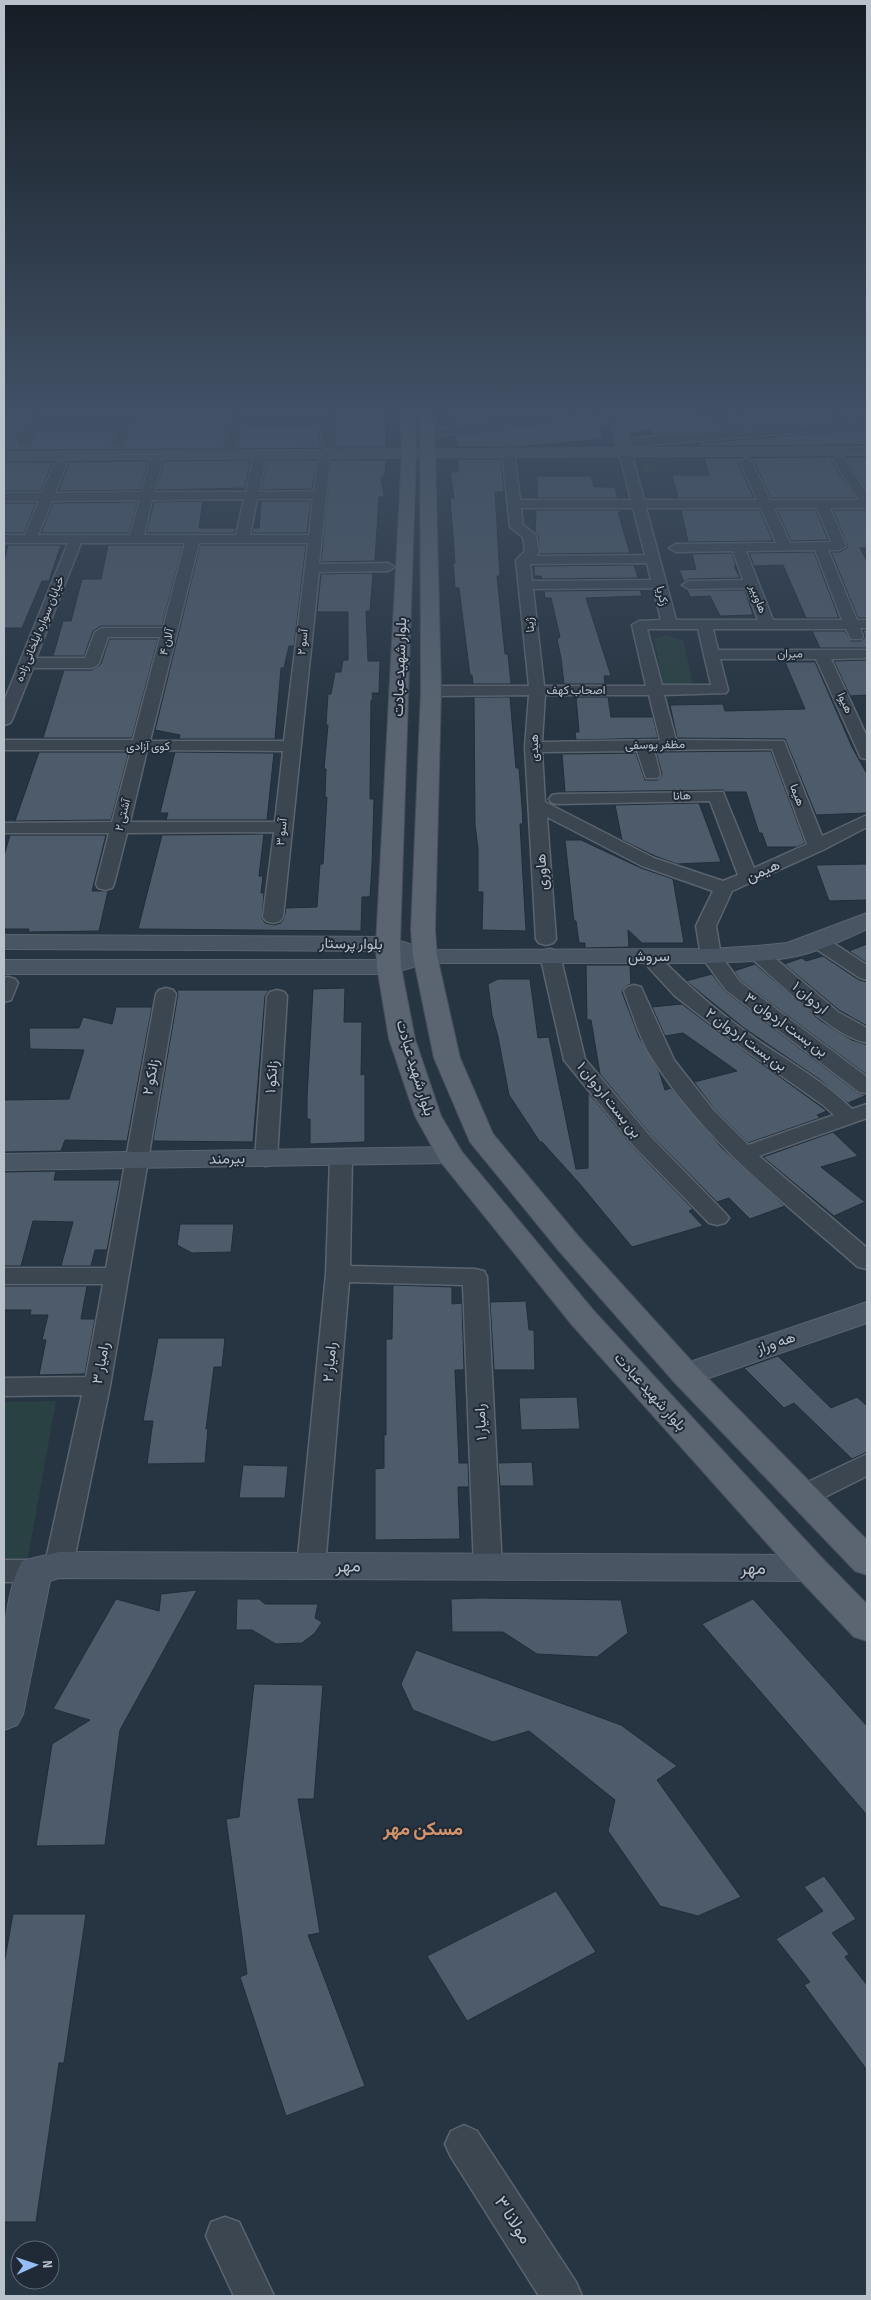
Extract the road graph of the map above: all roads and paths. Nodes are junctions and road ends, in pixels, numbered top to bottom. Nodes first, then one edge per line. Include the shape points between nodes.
1 (39, 514) edge
2 (142, 514) edge
3 (248, 514) edge
4 (317, 514) edge
5 (417, 514) edge
6 (424, 514) edge
7 (515, 514) edge
8 (641, 514) edge
9 (770, 514) edge
10 (826, 514) edge
11 (136, 538) junction
12 (193, 538) junction
13 (242, 538) junction
14 (314, 538) junction
15 (4, 539) edge
16 (30, 539) junction
17 (76, 539) junction
18 (820, 546) junction
19 (738, 547) junction
20 (785, 547) junction
21 (676, 548) dead end
22 (653, 559) junction
23 (523, 560) junction
24 (388, 567) dead end
25 (311, 568) junction
26 (659, 584) junction
27 (752, 584) junction
28 (526, 585) junction
29 (688, 585) dead end
30 (704, 624) junction
31 (767, 624) junction
32 (850, 624) junction
33 (867, 624) edge
34 (670, 625) junction
35 (169, 633) junction
36 (822, 654) junction
37 (865, 654) edge
38 (712, 655) junction
39 (26, 663) junction
40 (655, 690) junction
41 (431, 691) junction
42 (537, 691) junction
43 (4, 720) edge
44 (778, 744) joint
45 (4, 745) edge
46 (669, 745) junction
47 (140, 746) junction
48 (291, 746) junction
49 (644, 746) junction
50 (533, 747) junction
51 (867, 754) edge
52 (652, 774) dead end
53 (558, 799) dead end
54 (538, 805) junction
55 (867, 820) edge
56 (283, 827) junction
57 (4, 828) edge
58 (120, 828) junction
59 (817, 846) junction
60 (749, 878) junction
61 (105, 884) dead end
62 (724, 888) junction
63 (273, 917) dead end
64 (867, 920) edge
65 (817, 941) junction
66 (4, 942) edge
67 (548, 947) junction
68 (758, 953) junction
69 (388, 955) junction
70 (424, 956) junction
71 (649, 956) junction
72 (711, 956) junction
73 (867, 974) edge
74 (5, 982) edge
75 (634, 991) dead end
76 (166, 994) dead end
77 (278, 996) dead end
78 (867, 1037) edge
79 (867, 1088) edge
80 (858, 1114) edge
81 (745, 1153) junction
82 (450, 1155) junction
83 (341, 1158) junction
84 (266, 1159) junction
85 (136, 1160) junction
86 (4, 1162) edge
87 (717, 1218) dead end
88 (867, 1261) edge
89 (338, 1274) junction
90 (4, 1276) edge
91 (116, 1276) junction
92 (867, 1312) edge
93 (686, 1375) junction
94 (97, 1386) junction
95 (4, 1387) edge
96 (867, 1464) edge
97 (803, 1496) junction
98 (867, 1562) edge
99 (311, 1567) junction
100 (488, 1568) junction
101 (810, 1568) junction
102 (32, 1569) edge
103 (867, 1628) edge
104 (4, 1714) edge
105 (464, 2144) dead end
106 (225, 2236) dead end
107 (254, 2296) edge
108 (562, 2296) edge

1 - 16 street
2 - 11 street
3 - 13 street
4 - 14 street, آسو ۲
5 - 69 main road, بلوار شهید عبادت
6 - 41 main road, بلوار شهید عبادت
7 - 23 street via 517,527 529,535 532,552
8 - 22 street, زکریا
9 - 20 street
10 - 18 street via 839,546
11 - 12 street
11 - 17 street
12 - 13 street
12 - 35 street, آلان ۴
13 - 14 street
14 - 25 street, آسو ۲
15 - 16 street
16 - 17 street
17 - 39 street, خیابان سواره ایلخانی زاده
18 - 20 street
18 - 32 street
19 - 20 street
19 - 21 street
19 - 27 street, هاوبیر
22 - 23 street
22 - 26 street, زکریا
23 - 28 street, ژینا
24 - 25 street
25 - 48 street, آسو ۲
26 - 28 street
26 - 34 street, زکریا
27 - 29 street
27 - 31 street, هاوبیر
28 - 42 street, ژینا
30 - 31 street
30 - 34 street
30 - 38 street
31 - 32 street
32 - 33 street
32 - 37 street
34 - 40 street via 639,625
35 - 39 street via 102,632 91,663
35 - 47 street, آلان ۴
36 - 37 street, میران
36 - 38 street, میران
36 - 51 street, هیوا
38 - 40 street, اصحاب کهف via 720,690
39 - 43 street, خیابان سواره ایلخانی زاده
40 - 42 street, اصحاب کهف
40 - 46 street
41 - 42 street, اصحاب کهف
41 - 70 main road, بلوار شهید عبادت via 422,930
42 - 50 street, هیدی
44 - 46 street, مظفر یوسفی
44 - 59 street, هیما
45 - 47 street, کوی آزادی
46 - 49 street, مظفر یوسفی
47 - 48 street, کوی آزادی
47 - 58 street, آشتی ۲
48 - 56 street, آسو ۳
49 - 50 street, مظفر یوسفی
49 - 52 street
50 - 54 street, هیدی
53 - 60 street, هانا via 717,796
54 - 62 street via 648,862
54 - 67 street, هاوری
55 - 59 street, هیمن
56 - 58 street
56 - 63 street, آسو ۳
57 - 58 street
58 - 61 street, آشتی ۲
59 - 60 street, هیمن
60 - 62 street, هیمن
62 - 72 street via 706,926
64 - 65 street, سروش
65 - 68 street, سروش via 790,950
65 - 73 street
66 - 69 street, بلوار پرستار
67 - 70 street, سروش
67 - 71 street, سروش
67 - 87 street, بن بست اردوان ۱ via 576,1060 641,1140
68 - 72 street, سروش
68 - 78 street, اردوان ۱ via 831,1016
69 - 70 street, بلوار پرستار
69 - 74 street, بلوار پرستار
69 - 82 main road, بلوار شهید عبادت via 402,1039 428,1116
70 - 93 main road, بلوار شهید عبادت via 448,1058 480,1136 569,1244
71 - 72 street, سروش
71 - 80 street, بن بست اردوان ۲ via 682,992 748,1043 831,1100
72 - 79 street, بن بست اردوان ۳ via 733,986
75 - 81 street via 663,1059 686,1093
76 - 85 street, زانکو ۲
77 - 84 street, زانکو ۱
80 - 81 street
81 - 88 street
82 - 83 street, بیرمند
82 - 101 main road, بلوار شهید عبادت via 582,1318
83 - 84 street, بیرمند
83 - 89 street, رامیار ۲
84 - 85 street, بیرمند
85 - 86 street, بیرمند
85 - 91 street, رامیار ۳
89 - 99 street, رامیار ۲
89 - 100 street, رامیار ۱ via 475,1276
90 - 91 street
91 - 94 street, رامیار ۳
92 - 93 street, هه وراز
93 - 97 main road, بلوار شهید عبادت
94 - 95 street
94 - 102 street, رامیار ۳
96 - 97 street
97 - 98 main road, بلوار شهید عبادت
99 - 100 street, مهر
99 - 102 street, مهر
100 - 101 street, مهر
101 - 103 main road, بلوار شهید عبادت
102 - 104 street
105 - 108 street, مولانا ۳
106 - 107 street

